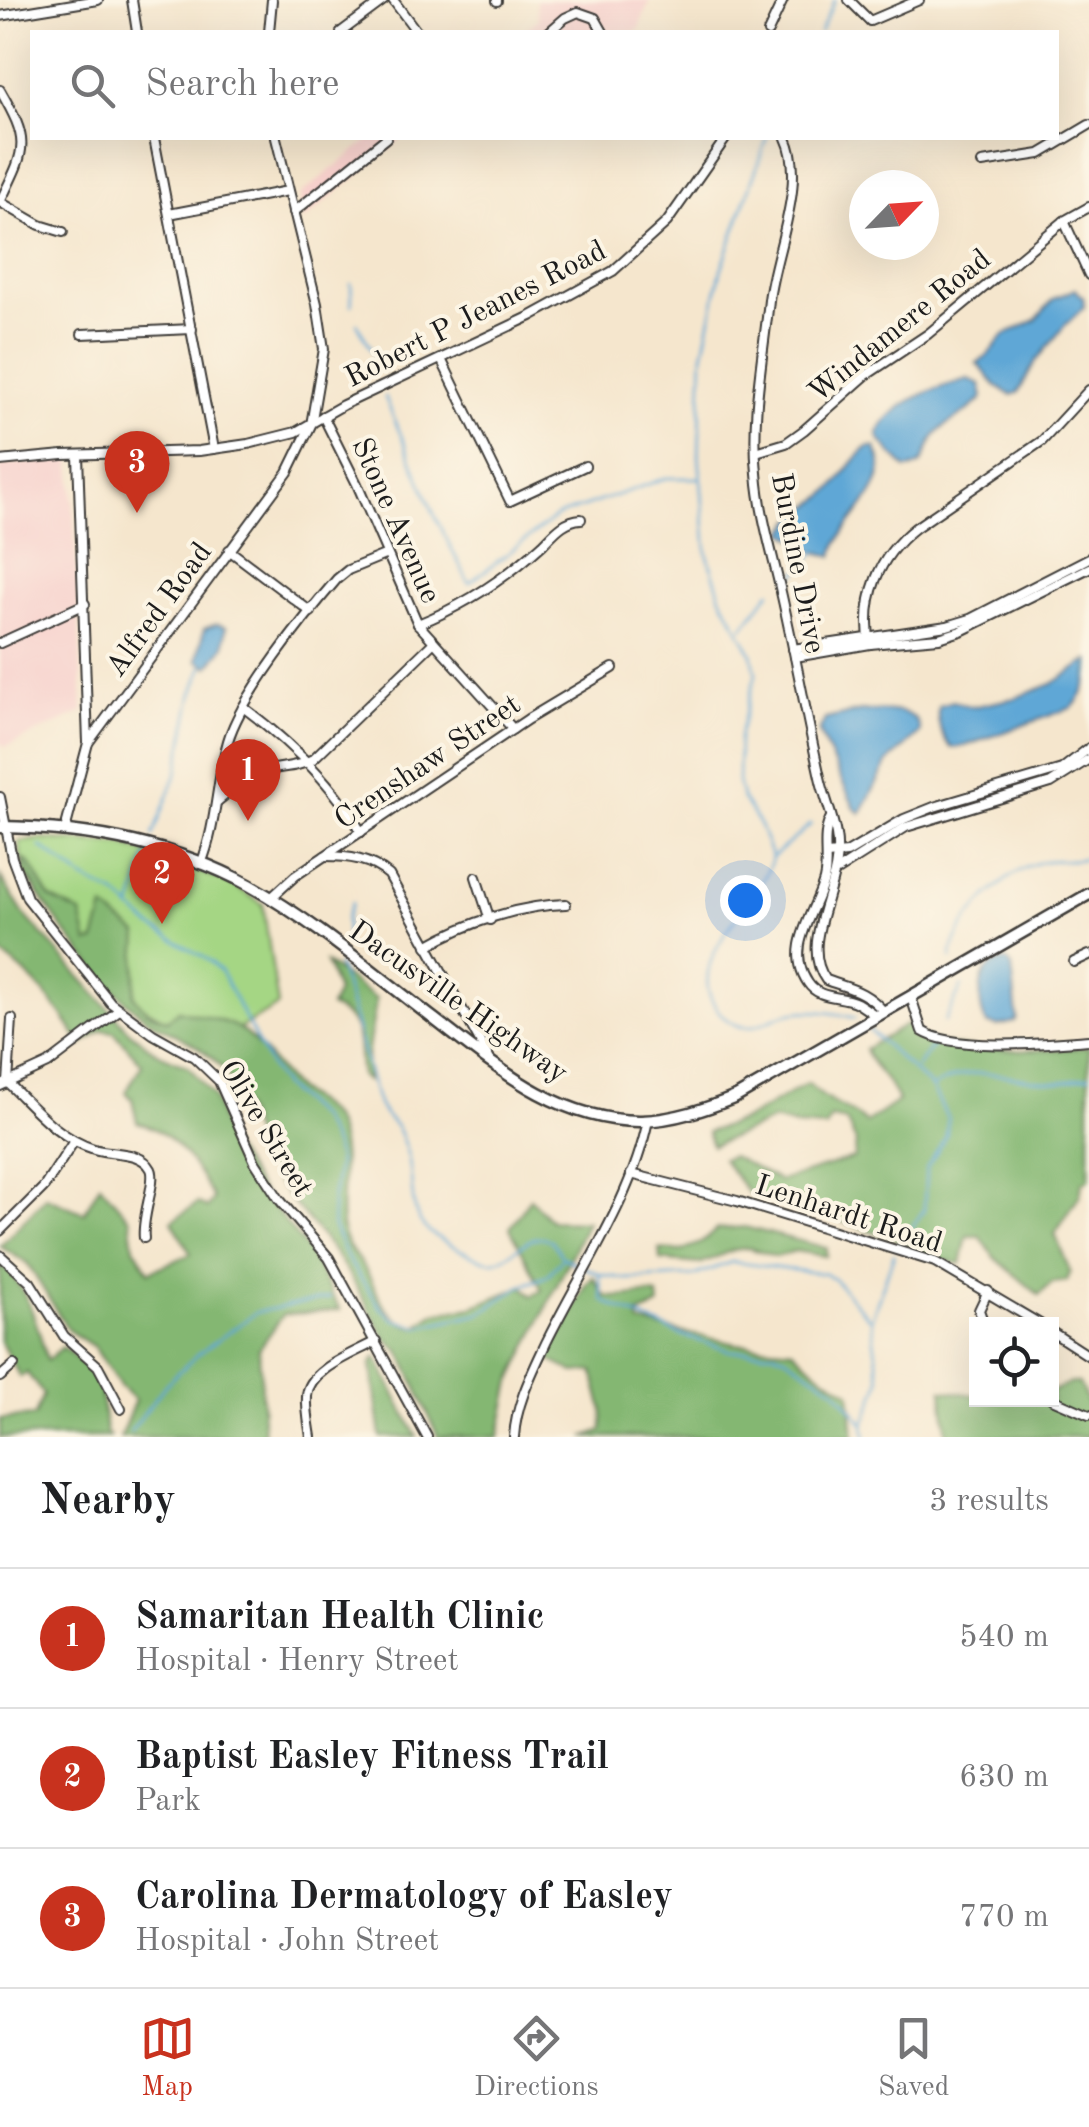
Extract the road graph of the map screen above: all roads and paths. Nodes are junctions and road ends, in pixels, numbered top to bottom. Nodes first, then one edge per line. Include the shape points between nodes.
1 (98, 0) edge
2 (132, 0) edge
3 (272, 0) edge
4 (384, 0) edge
5 (394, 0) edge
6 (783, 0) edge
7 (848, 0) edge
8 (920, 0) edge
9 (0, 16) edge
10 (137, 30) edge
11 (270, 30) edge
12 (344, 30) edge
13 (416, 30) edge
14 (551, 30) edge
15 (601, 30) edge
16 (769, 30) edge
17 (0, 90) edge
18 (1089, 125) edge
19 (154, 140) edge
20 (276, 140) edge
21 (384, 140) edge
22 (725, 140) edge
23 (787, 140) edge
24 (982, 164) dead end
25 (288, 191) junction
26 (0, 202) edge
27 (1089, 207) edge
28 (294, 212) junction
29 (169, 214) junction
30 (1064, 221) junction
31 (63, 232) dead end
32 (1089, 275) edge
33 (192, 330) junction
34 (82, 334) dead end
35 (442, 361) junction
36 (1089, 390) edge
37 (323, 416) junction
38 (311, 425) junction
39 (214, 449) junction
40 (756, 452) junction
41 (78, 455) junction
42 (0, 461) edge
43 (586, 466) dead end
44 (581, 519) dead end
45 (229, 550) junction
46 (387, 554) junction
47 (1089, 558) edge
48 (1089, 568) edge
49 (85, 604) junction
50 (1005, 605) junction
51 (311, 612) junction
52 (418, 624) junction
53 (869, 641) junction
54 (434, 642) junction
55 (0, 644) edge
56 (794, 653) junction
57 (613, 668) dead end
58 (243, 707) junction
59 (514, 730) junction
60 (88, 743) junction
61 (1089, 748) edge
62 (1089, 758) edge
63 (1077, 762) junction
64 (305, 764) junction
65 (0, 797) edge
66 (218, 801) junction
67 (830, 819) junction
68 (905, 823) junction
69 (2, 827) edge
70 (65, 830) junction
71 (360, 832) junction
72 (827, 854) junction
73 (838, 855) junction
74 (324, 856) junction
75 (201, 864) junction
76 (835, 872) junction
77 (476, 876) dead end
78 (1089, 894) edge
79 (271, 898) junction
80 (566, 904) dead end
81 (490, 920) junction
82 (427, 946) junction
83 (1089, 954) edge
84 (1074, 962) dead end
85 (911, 997) junction
86 (119, 1010) junction
87 (880, 1014) junction
88 (12, 1019) dead end
89 (1089, 1040) edge
90 (490, 1061) junction
91 (4, 1084) edge
92 (648, 1120) junction
93 (74, 1140) junction
94 (631, 1174) junction
95 (0, 1231) edge
96 (144, 1238) dead end
97 (0, 1254) edge
98 (988, 1291) junction
99 (981, 1317) edge
100 (1029, 1317) edge
101 (1059, 1337) edge
102 (376, 1341) junction
103 (1089, 1356) edge
104 (14, 1365) dead end
105 (0, 1377) edge
106 (1059, 1401) edge
107 (122, 1409) dead end
108 (1089, 1415) edge
109 (311, 1437) edge
110 (427, 1437) edge
111 (514, 1437) edge

1 - 9 street
2 - 10 street
3 - 11 street
4 - 12 street
5 - 13 street
6 - 16 street
7 - 8 street via 870,21
14 - 15 street via 578,12 595,18
17 - 26 street via 24,141
18 - 24 street via 1040,154
19 - 29 street
20 - 25 street
21 - 28 street
22 - 35 street, Robert P Jeanes Road via 667,222 613,272
23 - 40 street, Burdine Drive via 794,181 772,273
25 - 28 street
25 - 29 street
26 - 31 street
27 - 30 street, Windamere Road
28 - 38 street via 322,330 323,369
29 - 33 street
30 - 32 street
30 - 40 street, Windamere Road via 804,430
33 - 34 street
33 - 39 street
35 - 37 street, Robert P Jeanes Road
35 - 43 street via 510,501
36 - 53 street via 1042,441 896,544 867,600
37 - 38 street, Robert P Jeanes Road
37 - 46 street, Stone Avenue
38 - 39 street
38 - 45 street, Alfred Road via 288,472
39 - 41 street
40 - 56 street, Burdine Drive
41 - 42 street
41 - 49 street
44 - 52 street via 566,523 492,587
45 - 51 street
45 - 60 street, Alfred Road
46 - 51 street via 343,574
46 - 52 street, Stone Avenue
47 - 50 street
48 - 50 street
49 - 55 street
49 - 60 street
50 - 53 street via 972,622
51 - 58 street
52 - 54 street, Stone Avenue
53 - 56 street
54 - 59 street, Stone Avenue
54 - 64 street
56 - 67 street, Burdine Drive
57 - 59 street, Crenshaw Street
58 - 64 street
58 - 66 street via 227,744
59 - 71 street, Crenshaw Street
60 - 70 street, Alfred Road
61 - 63 street
62 - 63 street
63 - 68 street via 1038,783
64 - 66 street via 258,773
64 - 71 street via 344,804
65 - 69 street, Olive Street
66 - 75 street
67 - 72 street, Burdine Drive
67 - 73 street, Burdine Drive
68 - 73 street
68 - 76 street
69 - 70 main road, Dacusville Highway
69 - 86 street, Olive Street via 27,898
70 - 75 main road, Dacusville Highway via 113,836
71 - 74 street, Crenshaw Street
72 - 73 street
72 - 87 street, Burdine Drive via 823,883 803,928 808,983
73 - 76 street, Burdine Drive
74 - 79 street, Crenshaw Street
74 - 82 street via 361,859 389,875
75 - 79 main road, Dacusville Highway
76 - 87 street, Burdine Drive via 814,947 820,972 872,998
77 - 81 street
78 - 85 main road, Dacusville Highway
79 - 90 main road, Dacusville Highway
80 - 81 street
81 - 82 street
82 - 90 street
83 - 84 street
85 - 87 main road, Dacusville Highway
85 - 89 street via 922,1031 948,1042
86 - 91 street via 48,1064
86 - 102 street, Olive Street via 194,1056 219,1081 255,1162 329,1258
87 - 92 main road, Dacusville Highway via 736,1097
88 - 91 street
90 - 92 main road, Dacusville Highway via 566,1107
91 - 93 street
92 - 94 street
93 - 95 street via 44,1187
93 - 96 street via 141,1158 150,1167
94 - 98 street, Lenhardt Road via 907,1252
94 - 111 street via 524,1393
97 - 107 street via 30,1282 64,1336 98,1366
98 - 99 street
98 - 100 street, Lenhardt Road
101 - 103 street
102 - 109 street via 310,1384
102 - 110 street, Olive Street
104 - 105 street
106 - 108 street

